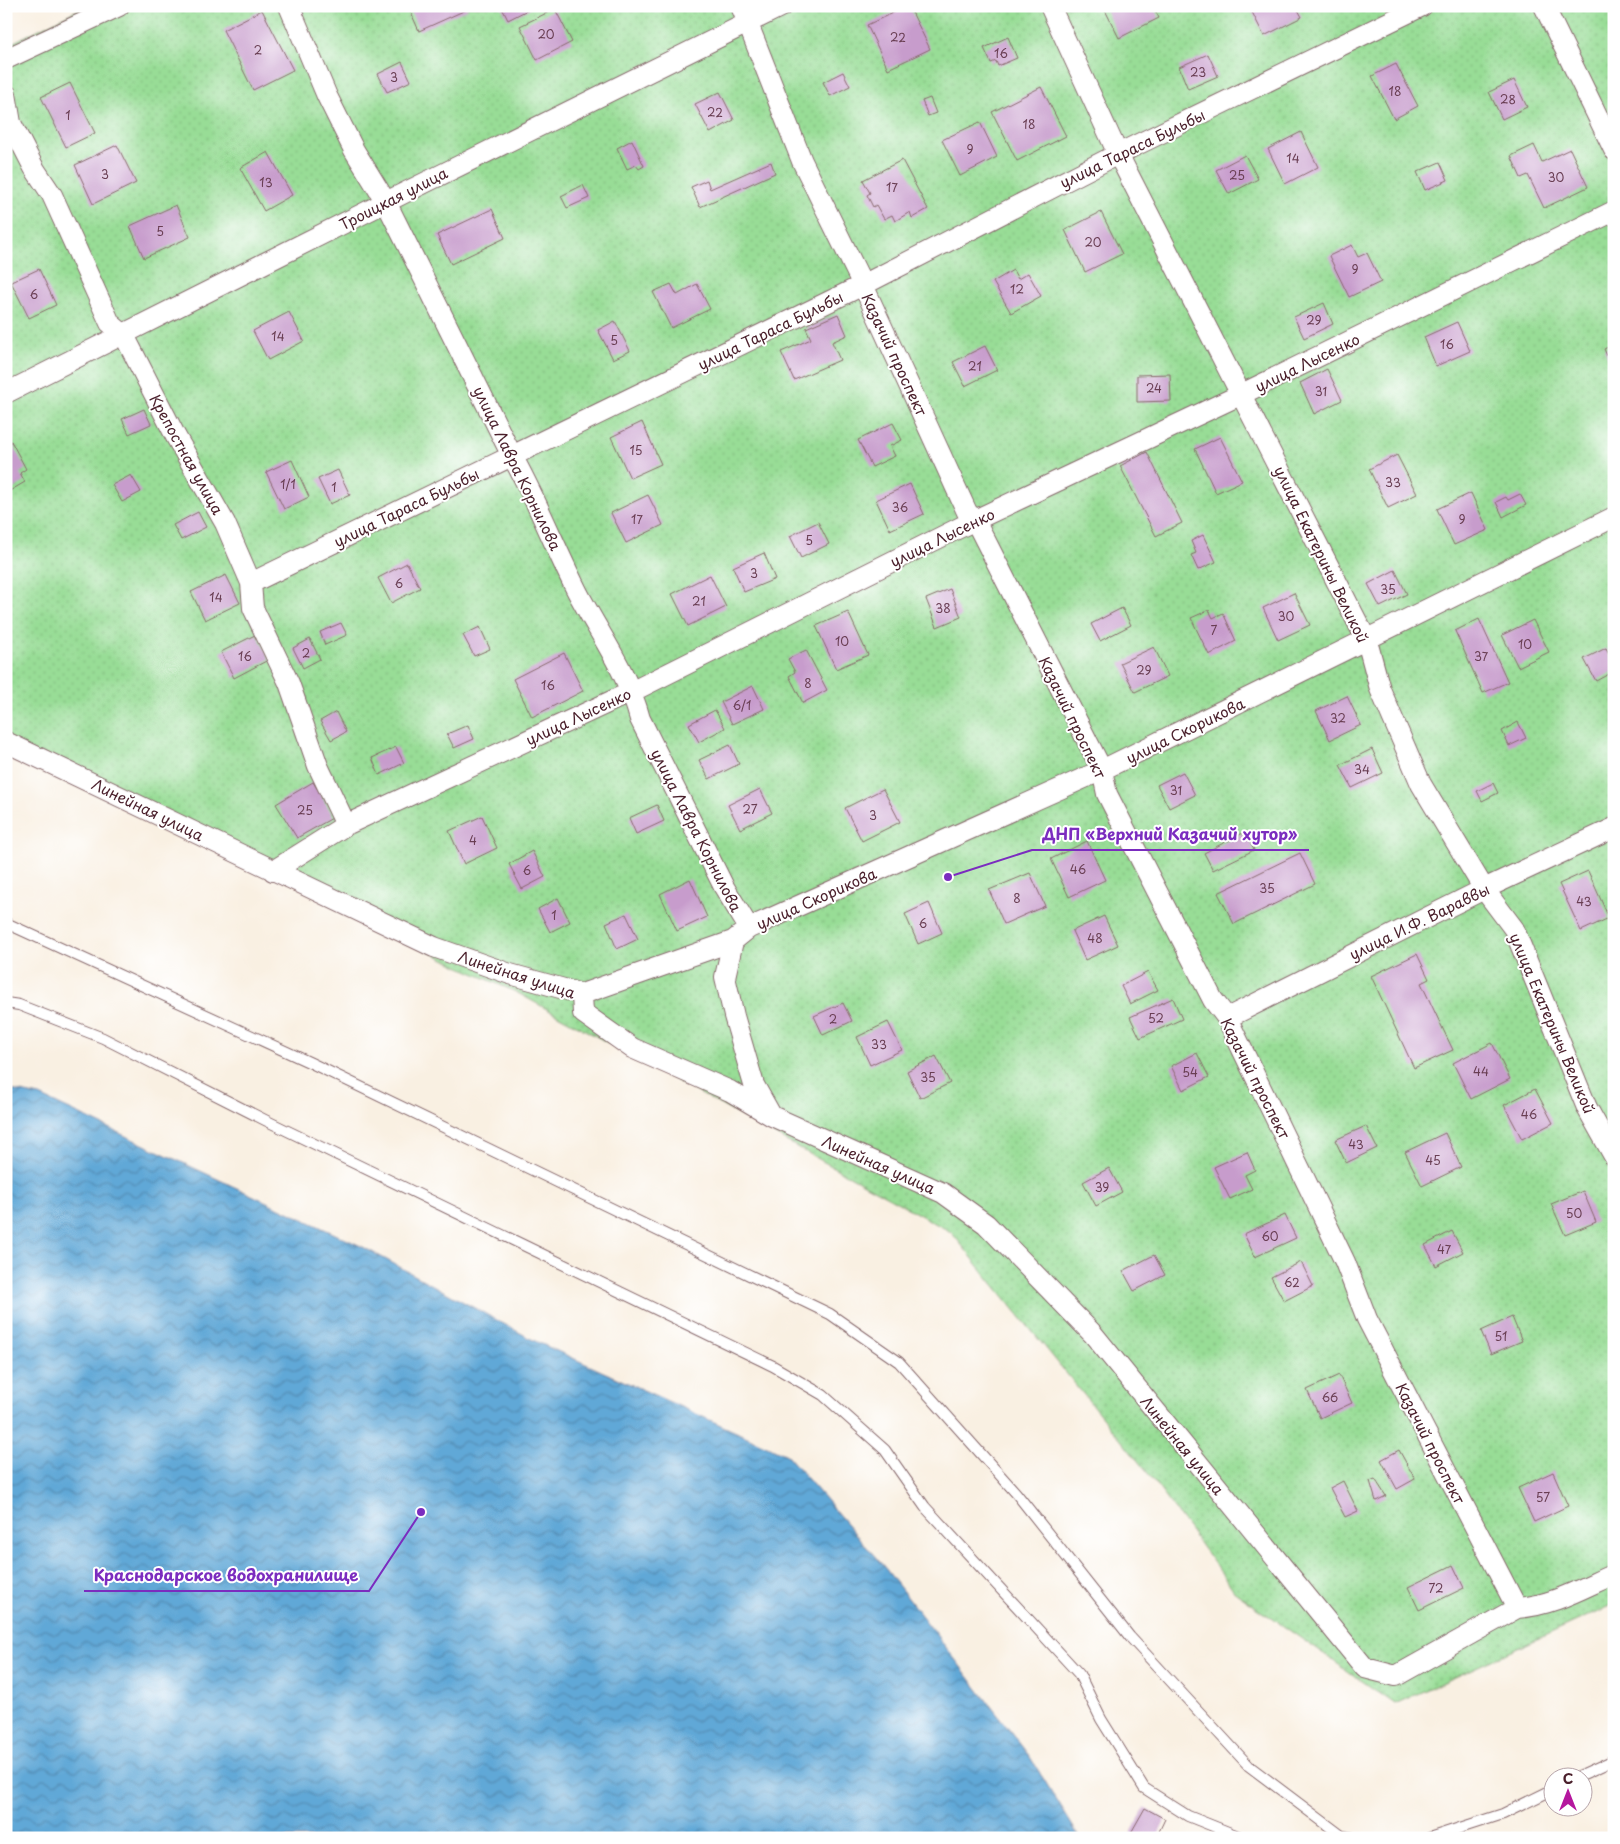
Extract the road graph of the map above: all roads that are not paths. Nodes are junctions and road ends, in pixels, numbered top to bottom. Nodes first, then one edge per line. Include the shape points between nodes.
1 (119, 6) edge
2 (289, 6) edge
3 (782, 6) edge
4 (1050, 6) edge
5 (1422, 6) edge
6 (1544, 6) edge
7 (745, 14) edge
8 (6, 59) edge
9 (6, 94) edge
10 (1614, 150) edge
11 (1118, 154) junction
12 (386, 202) junction
13 (1614, 211) edge
14 (863, 284) junction
15 (124, 335) junction
16 (6, 393) edge
17 (1242, 394) junction
18 (512, 456) junction
19 (1614, 517) edge
20 (975, 520) junction
21 (251, 583) junction
22 (1366, 641) junction
23 (633, 691) junction
24 (6, 742) edge
25 (1102, 770) junction
26 (346, 825) junction
27 (1614, 828) edge
28 (273, 870) junction
29 (1484, 889) junction
30 (6, 922) edge
31 (749, 928) junction
32 (733, 941) junction
33 (582, 994) junction
34 (6, 1003) edge
35 (1227, 1018) junction
36 (772, 1116) junction
37 (1608, 1129) edge
38 (1614, 1156) edge
39 (1614, 1574) edge
40 (1517, 1608) junction
41 (1614, 1760) edge
42 (1592, 1770) edge
43 (1542, 1795) edge
44 (1243, 1838) edge
45 (1354, 1838) edge
46 (1429, 1838) edge

1 - 8 street
2 - 12 street, улица Лавра Корнилова via 327,96 354,150
3 - 7 street, Троицкая улица
4 - 11 street, улица Екатерины Великой
5 - 11 street, улица Тараса Бульбы
6 - 10 street
7 - 12 street, Троицкая улица
7 - 14 street, Казачий проспект via 802,161
9 - 15 street, Крепостная улица via 11,123 52,195 110,323
11 - 14 street, улица Тараса Бульбы
11 - 17 street, улица Екатерины Великой
12 - 15 street, Троицкая улица
12 - 18 street, улица Лавра Корнилова
13 - 17 street, улица Лысенко
14 - 18 street, улица Тараса Бульбы
14 - 20 street, Казачий проспект via 967,512
15 - 16 street, Троицкая улица
15 - 21 street, Крепостная улица via 225,523
17 - 20 street, улица Лысенко
17 - 22 street, улица Екатерины Великой
18 - 21 street, улица Тараса Бульбы
18 - 23 street, улица Лавра Корнилова via 578,592
19 - 22 street, улица Скорикова
20 - 23 street, улица Лысенко
20 - 25 street, Казачий проспект
21 - 26 street, Крепостная улица via 253,608 289,683 318,766
22 - 25 street, улица Скорикова
22 - 29 street, улица Екатерины Великой via 1380,688 1421,784
23 - 26 street, улица Лысенко
23 - 31 street, улица Лавра Корнилова via 640,718 724,887
24 - 28 street, Линейная улица
25 - 31 street, улица Скорикова
25 - 35 street, Казачий проспект via 1107,794 1213,1000
26 - 28 street, улица Лысенко
27 - 29 street, улица И.Ф. Вараввы
28 - 33 street, Линейная улица via 434,946 510,974
29 - 35 street, улица И.Ф. Вараввы
29 - 37 street, улица Екатерины Великой via 1514,929 1587,1108
30 - 45 lane via 311,1063 830,1314 899,1362 1016,1493 1130,1637 1250,1766 1342,1836
31 - 32 street, улица Скорикова
32 - 33 street, улица Скорикова
32 - 36 street via 725,976 754,1085
33 - 36 street, Линейная улица via 583,1013 632,1048 730,1091
34 - 44 lane via 19,1005 103,1038 773,1366 822,1395 886,1450 925,1507 1079,1674 1101,1719 1144,1788 1188,1816
35 - 40 street, Казачий проспект via 1345,1262 1367,1319
36 - 40 street, Линейная улица via 943,1193 986,1224 1093,1334 1365,1668 1396,1676
37 - 38 street, улица Екатерины Великой
39 - 40 street, Линейная улица via 1552,1602
41 - 42 lane
43 - 46 lane via 1503,1814

